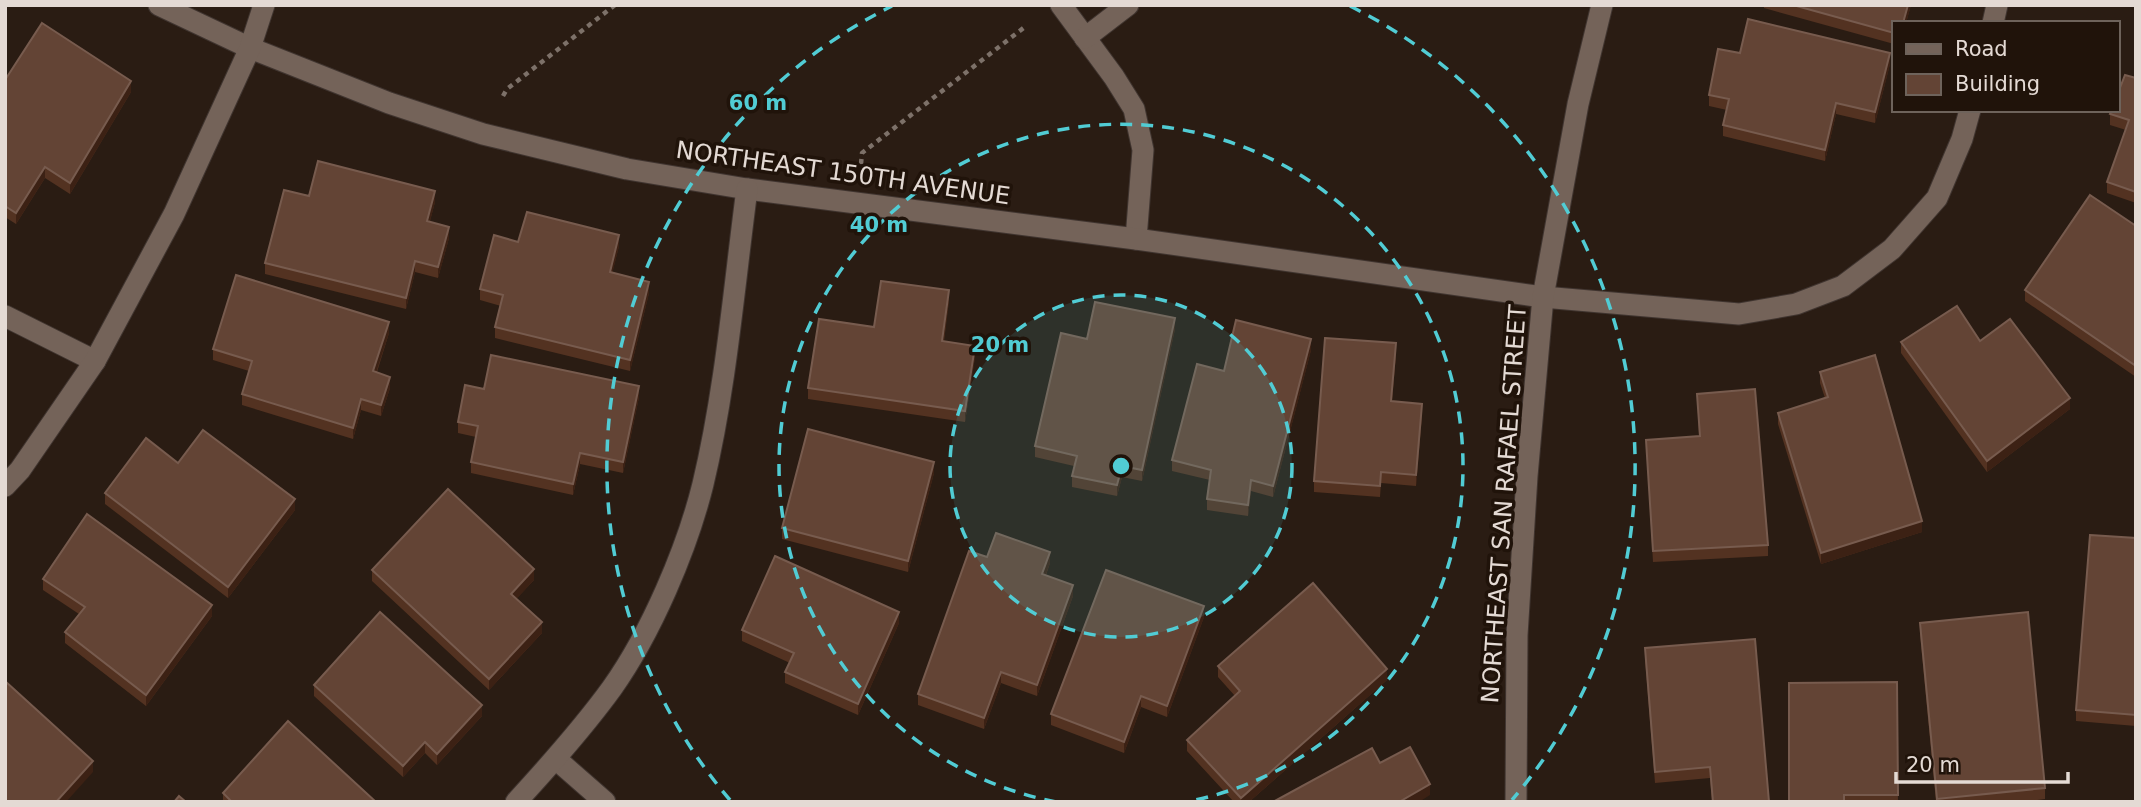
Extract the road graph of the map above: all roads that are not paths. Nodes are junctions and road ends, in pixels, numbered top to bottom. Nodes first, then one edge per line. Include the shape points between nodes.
1 (159, 5) edge
2 (264, 5) edge
3 (1061, 5) edge
4 (1128, 5) edge
5 (1602, 5) edge
6 (1085, 38) junction
7 (250, 48) junction
8 (1969, 112) edge
9 (747, 189) junction
10 (1136, 239) junction
11 (1543, 297) junction
12 (5, 316) edge
13 (95, 361) junction
14 (5, 486) edge
15 (556, 759) junction
16 (516, 802) edge
17 (605, 802) edge
18 (1516, 802) edge

1 - 7 street, NORTHEAST 150TH AVENUE
2 - 7 street
3 - 6 street
4 - 6 street
5 - 11 street, NORTHEAST SAN RAFAEL STREET via 1578,104
6 - 10 street via 1134,109 1143,150
7 - 9 street, NORTHEAST 150TH AVENUE via 483,134 627,169
7 - 13 street via 174,214
8 - 11 street, NORTHEAST 150TH AVENUE via 1937,198 1892,249 1843,286 1796,304 1739,314
9 - 10 street, NORTHEAST 150TH AVENUE
9 - 15 street via 716,418 702,486 681,551 651,622 613,686
10 - 11 street, NORTHEAST 150TH AVENUE
11 - 18 street, NORTHEAST SAN RAFAEL STREET via 1518,621
12 - 13 street
13 - 14 street
15 - 16 street
15 - 17 street

